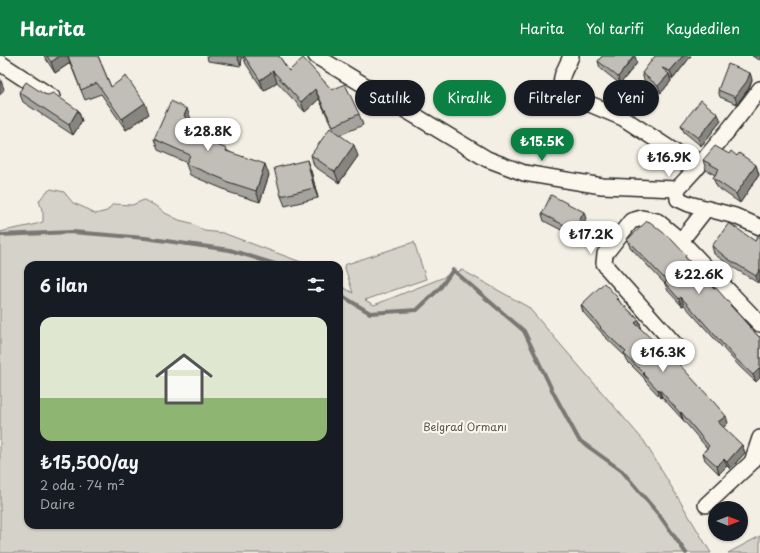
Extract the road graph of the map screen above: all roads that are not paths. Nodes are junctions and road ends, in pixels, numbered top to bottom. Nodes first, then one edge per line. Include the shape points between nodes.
1 (316, 56) edge
2 (571, 56) edge
3 (0, 63) edge
4 (760, 89) edge
5 (52, 97) edge
6 (698, 167) junction
7 (677, 189) junction
8 (706, 209) junction
9 (760, 227) edge
10 (681, 241) junction
11 (760, 324) edge
12 (679, 348) dead end
13 (760, 438) edge
14 (706, 505) dead end

1 - 7 street via 487,159 524,173 602,186
2 - 6 street via 561,79 566,94 623,118
3 - 5 street
4 - 6 street
6 - 7 street
7 - 8 street via 678,199
8 - 9 street via 735,216
8 - 10 street
10 - 11 street
10 - 12 street via 657,220 642,218 631,221 605,254 604,263
13 - 14 street via 752,462

